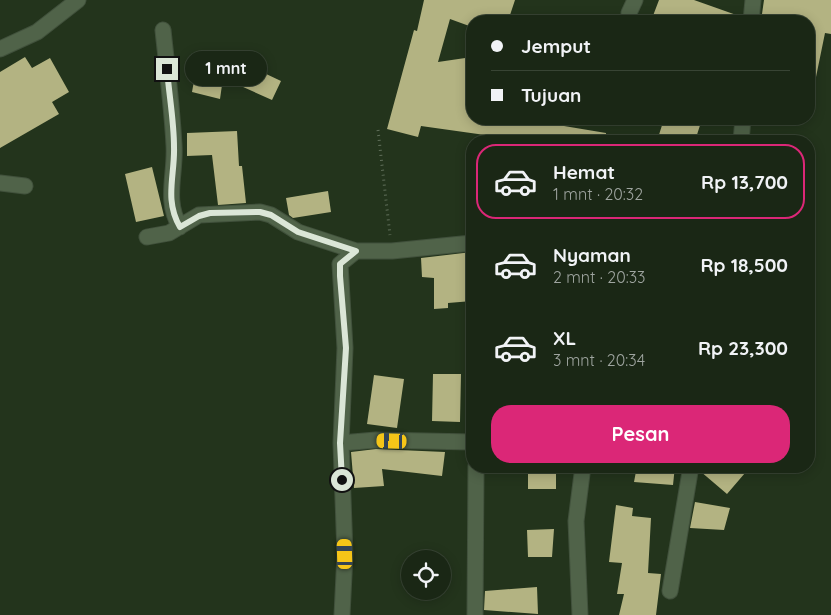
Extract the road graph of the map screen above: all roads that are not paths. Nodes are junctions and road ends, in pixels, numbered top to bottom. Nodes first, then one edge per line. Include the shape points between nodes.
1 (753, 0) edge
2 (75, 1) edge
3 (752, 15) edge
4 (163, 30) dead end
5 (0, 49) edge
6 (0, 183) edge
7 (25, 186) dead end
8 (180, 227) junction
9 (147, 238) dead end
10 (466, 244) edge
11 (356, 251) junction
12 (466, 442) edge
13 (340, 443) junction
14 (476, 473) edge
15 (581, 473) edge
16 (690, 473) edge
17 (670, 591) dead end
18 (342, 615) edge
19 (475, 615) edge
20 (580, 615) edge

1 - 3 street
2 - 5 street via 37,32
4 - 8 street via 174,147 170,200
6 - 7 street
8 - 9 street via 162,236
8 - 11 street via 210,213 260,212 298,232
10 - 11 street
11 - 13 street via 340,264 346,348
12 - 13 street via 376,440
13 - 18 street via 345,554
14 - 19 street
15 - 20 street via 576,520
16 - 17 street

